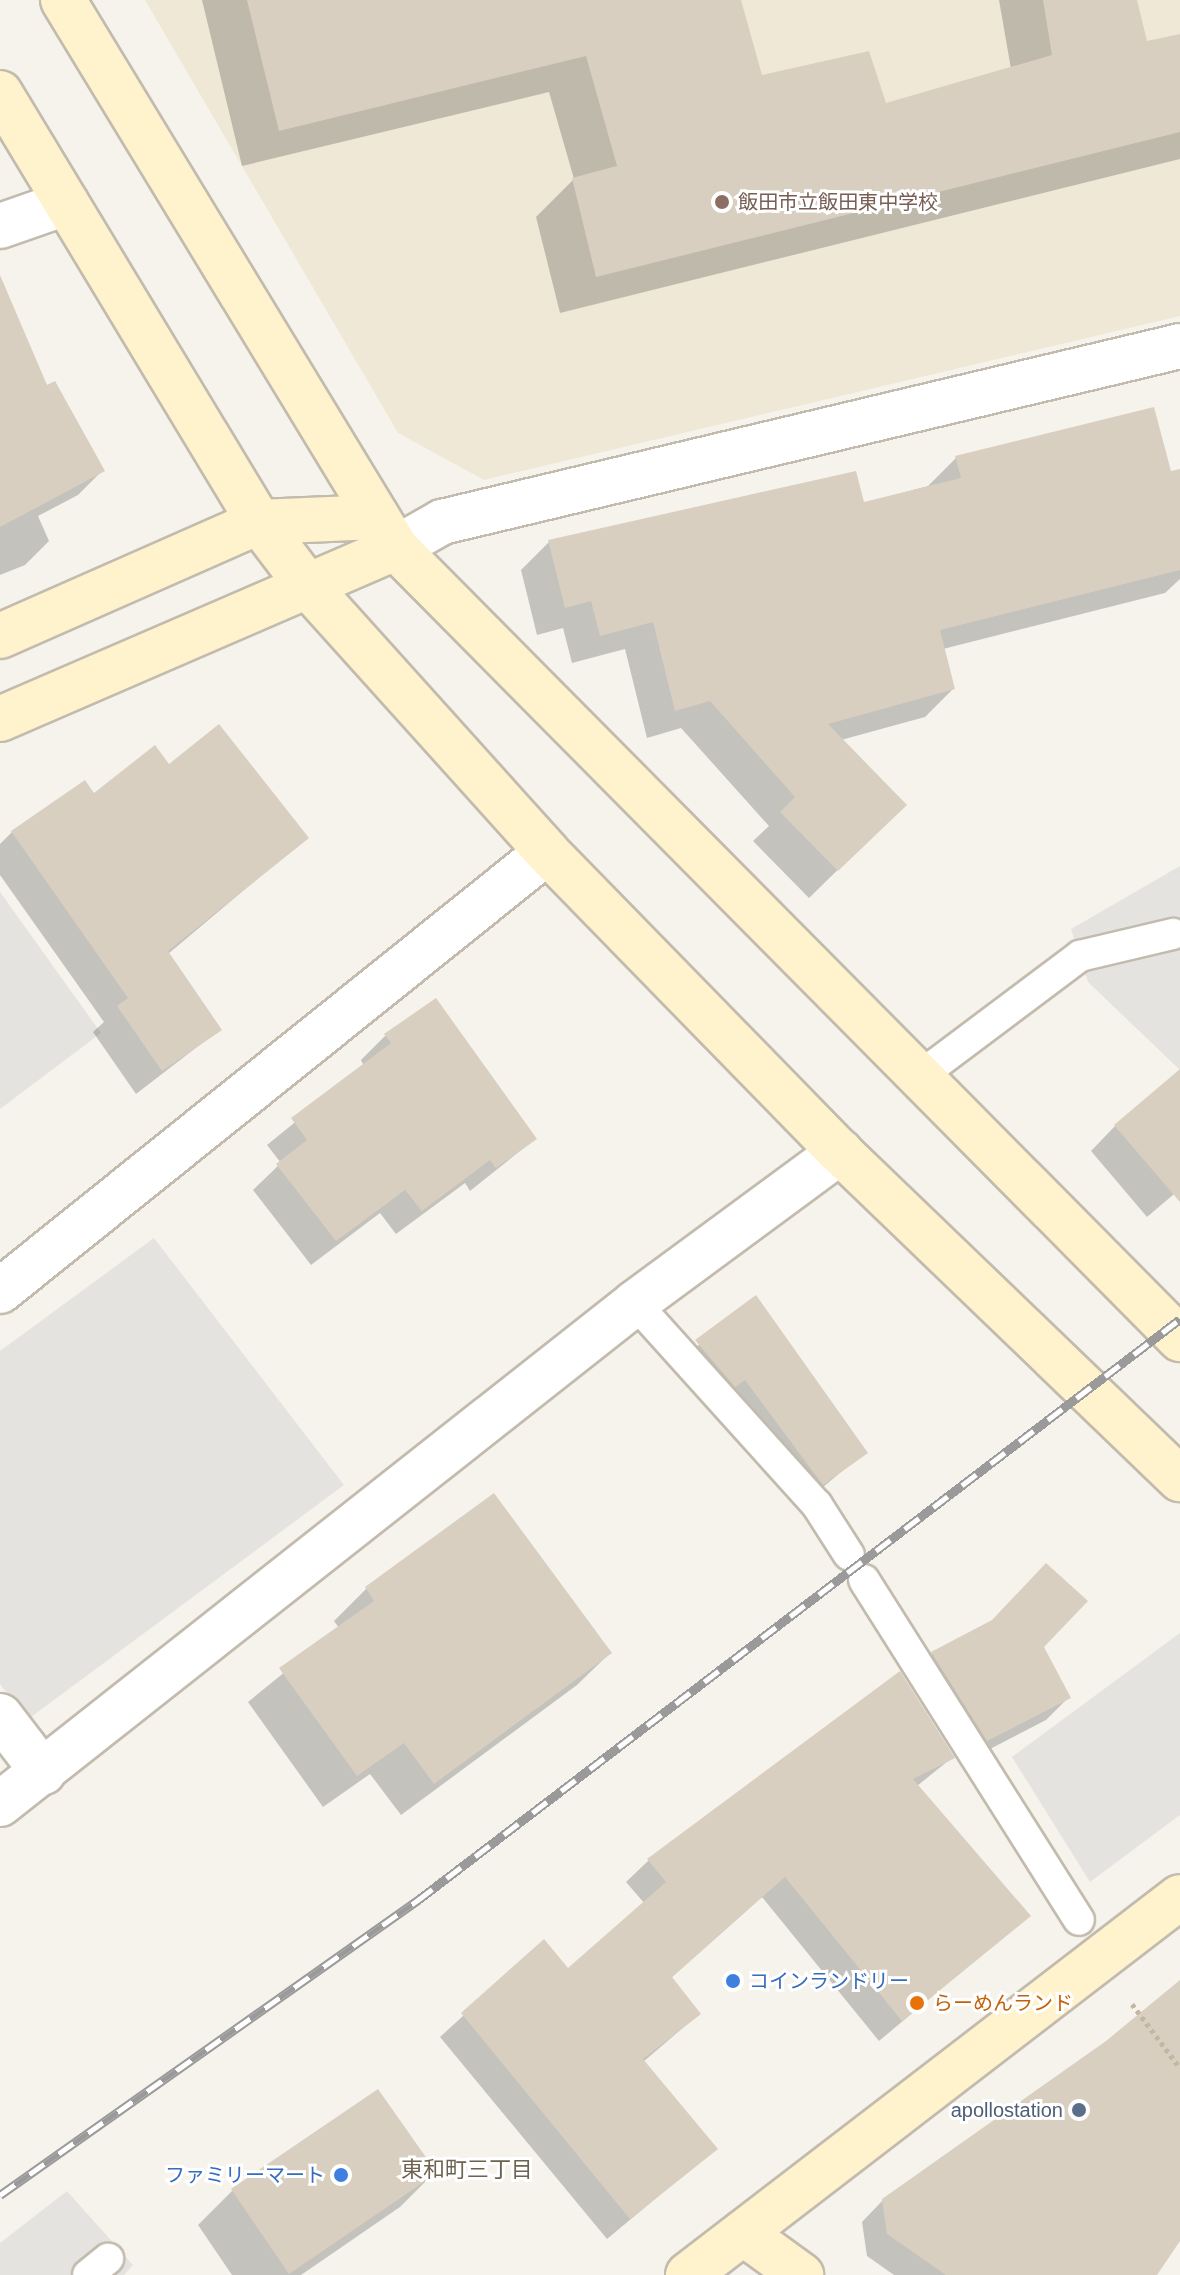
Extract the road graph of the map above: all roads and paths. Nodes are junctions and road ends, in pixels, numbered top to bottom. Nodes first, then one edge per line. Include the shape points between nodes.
1 (63, 0) edge
2 (0, 93) edge
3 (66, 203) junction
4 (0, 226) edge
5 (1180, 346) edge
6 (259, 522) junction
7 (387, 532) junction
8 (306, 584) junction
9 (0, 636) edge
10 (0, 719) edge
11 (547, 852) junction
12 (1173, 934) dead end
13 (920, 1076) junction
14 (840, 1152) junction
15 (0, 1291) edge
16 (635, 1303) junction
17 (1180, 1339) edge
18 (1180, 1479) edge
19 (0, 1716) edge
20 (43, 1772) junction
21 (0, 1804) edge
22 (1180, 1897) edge
23 (1079, 1920) dead end
24 (1126, 1997) dead end
25 (1180, 2068) edge
26 (743, 2233) junction
27 (688, 2275) edge
28 (801, 2275) edge

1 - 7 street
2 - 3 street
3 - 4 street
3 - 6 street
5 - 7 street
6 - 7 street
6 - 8 street
6 - 9 street
7 - 8 street
7 - 13 street
8 - 10 street
8 - 11 street
11 - 14 street
11 - 15 street
12 - 13 lane via 1080,956
13 - 17 street
14 - 16 street
14 - 18 street
16 - 20 street
16 - 23 lane via 817,1505
19 - 20 street
20 - 21 street
22 - 26 street
24 - 25 path
26 - 27 street
26 - 28 street

